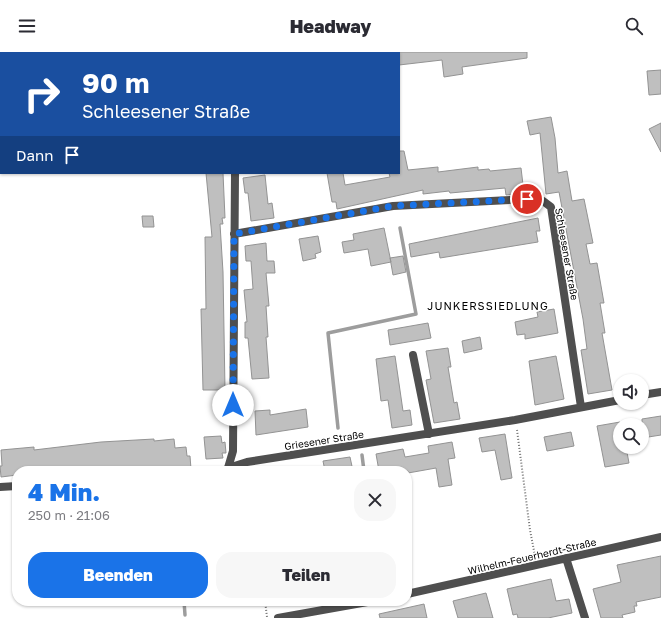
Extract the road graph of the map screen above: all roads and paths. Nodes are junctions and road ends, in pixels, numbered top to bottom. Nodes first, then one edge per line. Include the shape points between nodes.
1 (235, 174) edge
2 (234, 234) junction
3 (413, 355) dead end
4 (661, 392) edge
5 (649, 394) edge
6 (613, 401) edge
7 (580, 407) junction
8 (515, 420) junction
9 (429, 434) junction
10 (227, 466) edge
11 (235, 466) edge
12 (12, 486) edge
13 (0, 487) edge
14 (661, 536) edge
15 (566, 558) junction
16 (537, 565) junction
17 (412, 593) edge
18 (266, 606) edge
19 (345, 606) edge
20 (267, 618) edge
21 (278, 618) edge
22 (585, 618) edge

1 - 2 street
2 - 7 street, Schleesener Straße via 393,206 527,199 543,201 551,207
2 - 10 street via 233,451
3 - 9 street
4 - 5 street
6 - 7 street, Griesener Straße
7 - 8 street, Griesener Straße
8 - 9 street, Griesener Straße
8 - 16 path
9 - 11 street, Griesener Straße
12 - 13 street
14 - 15 street, Wilhelm-Feuerherdt-Straße
15 - 16 street, Wilhelm-Feuerherdt-Straße
15 - 22 street
16 - 17 street, Wilhelm-Feuerherdt-Straße
18 - 20 path
19 - 21 street

